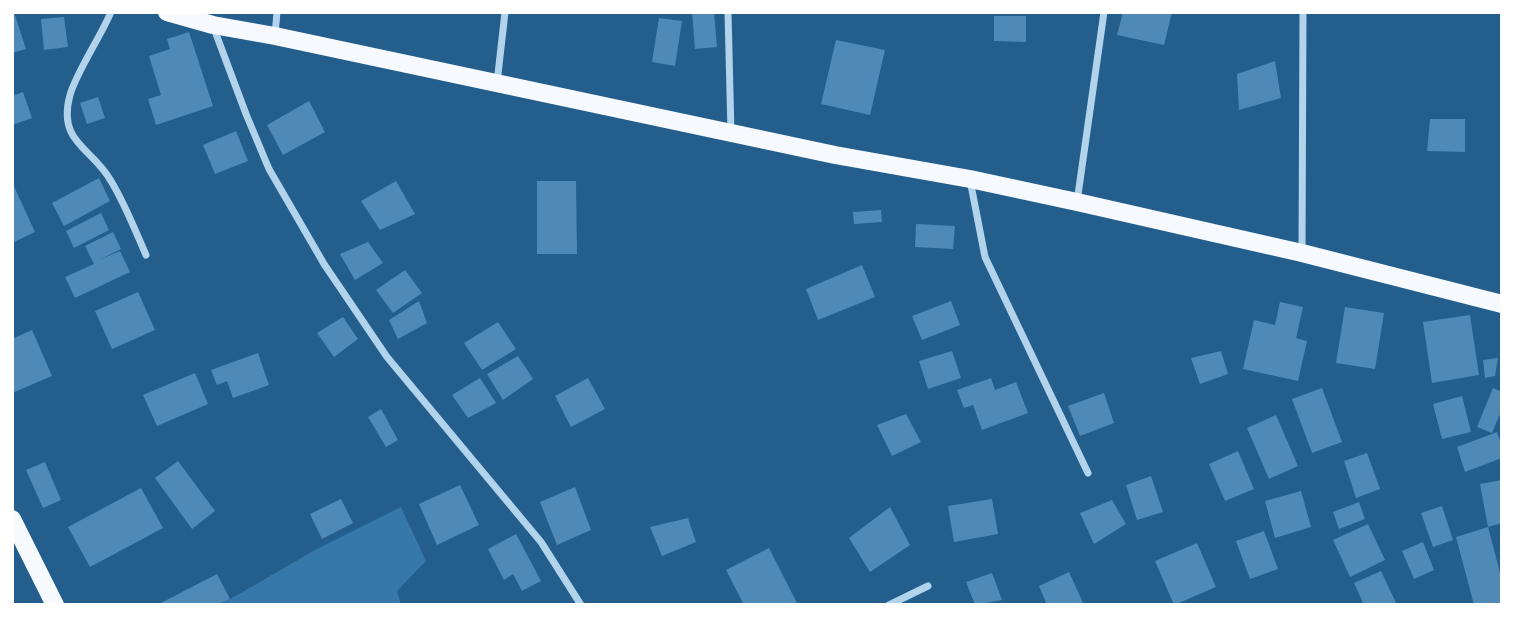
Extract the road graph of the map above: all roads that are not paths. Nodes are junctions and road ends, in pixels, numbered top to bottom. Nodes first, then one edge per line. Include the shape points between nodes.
1 (111, 12) edge
2 (167, 12) edge
3 (277, 12) edge
4 (505, 12) edge
5 (728, 12) edge
6 (1104, 12) edge
7 (1303, 12) edge
8 (213, 25) junction
9 (275, 36) junction
10 (497, 84) junction
11 (731, 134) junction
12 (970, 179) junction
13 (1077, 202) junction
14 (1302, 253) junction
15 (146, 255) dead end
16 (1502, 304) edge
17 (1088, 473) dead end
18 (12, 519) edge
19 (17, 539) edge
20 (928, 586) dead end
21 (55, 605) edge
22 (581, 605) edge
23 (888, 605) edge

1 - 15 street via 70,92 68,129 111,180
2 - 8 main road
3 - 9 street
4 - 10 street
5 - 11 street
6 - 13 street
7 - 14 street
8 - 9 main road
8 - 22 street via 269,169 324,264 387,357 541,542
9 - 10 main road
10 - 11 main road
11 - 12 main road
12 - 13 main road
12 - 17 street via 985,257
13 - 14 main road
14 - 16 main road
18 - 19 main road
19 - 21 main road
20 - 23 street

